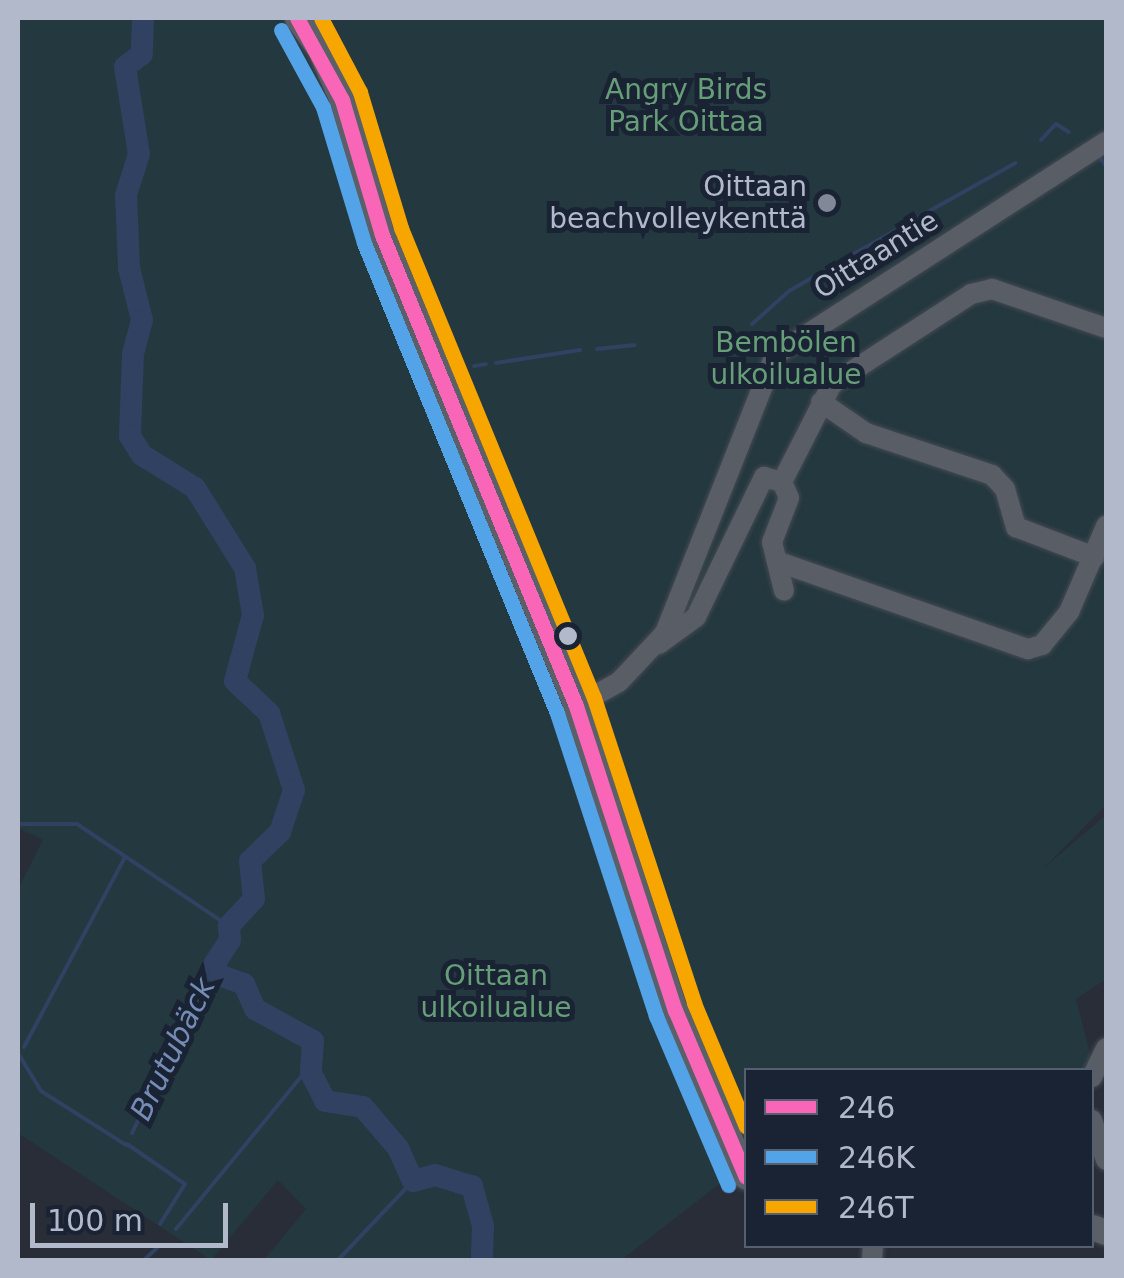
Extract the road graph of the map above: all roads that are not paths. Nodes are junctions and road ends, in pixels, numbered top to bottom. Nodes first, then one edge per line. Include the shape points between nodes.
1 (296, 18) edge
2 (1106, 142) edge
3 (1106, 328) edge
4 (821, 402) junction
5 (782, 482) junction
6 (1106, 526) edge
7 (1094, 557) junction
8 (780, 562) junction
9 (784, 591) dead end
10 (657, 645) junction
11 (576, 706) junction
12 (1106, 1048) edge
13 (1094, 1073) edge
14 (1094, 1126) edge
15 (1106, 1160) edge
16 (744, 1173) edge

1 - 11 main road via 336,84 382,235
2 - 10 street, Oittaantie via 775,355
3 - 4 street via 982,290 844,374
4 - 5 street
4 - 7 street via 866,433 992,476 1006,489 1016,527
5 - 8 street via 790,498 772,542
5 - 10 street via 772,476 758,483 696,617
6 - 7 street
7 - 8 street via 1069,612 1042,645 1028,649
8 - 9 street
10 - 11 street, Oittaantie via 618,682
11 - 16 main road via 675,1010
12 - 13 street
14 - 15 street

